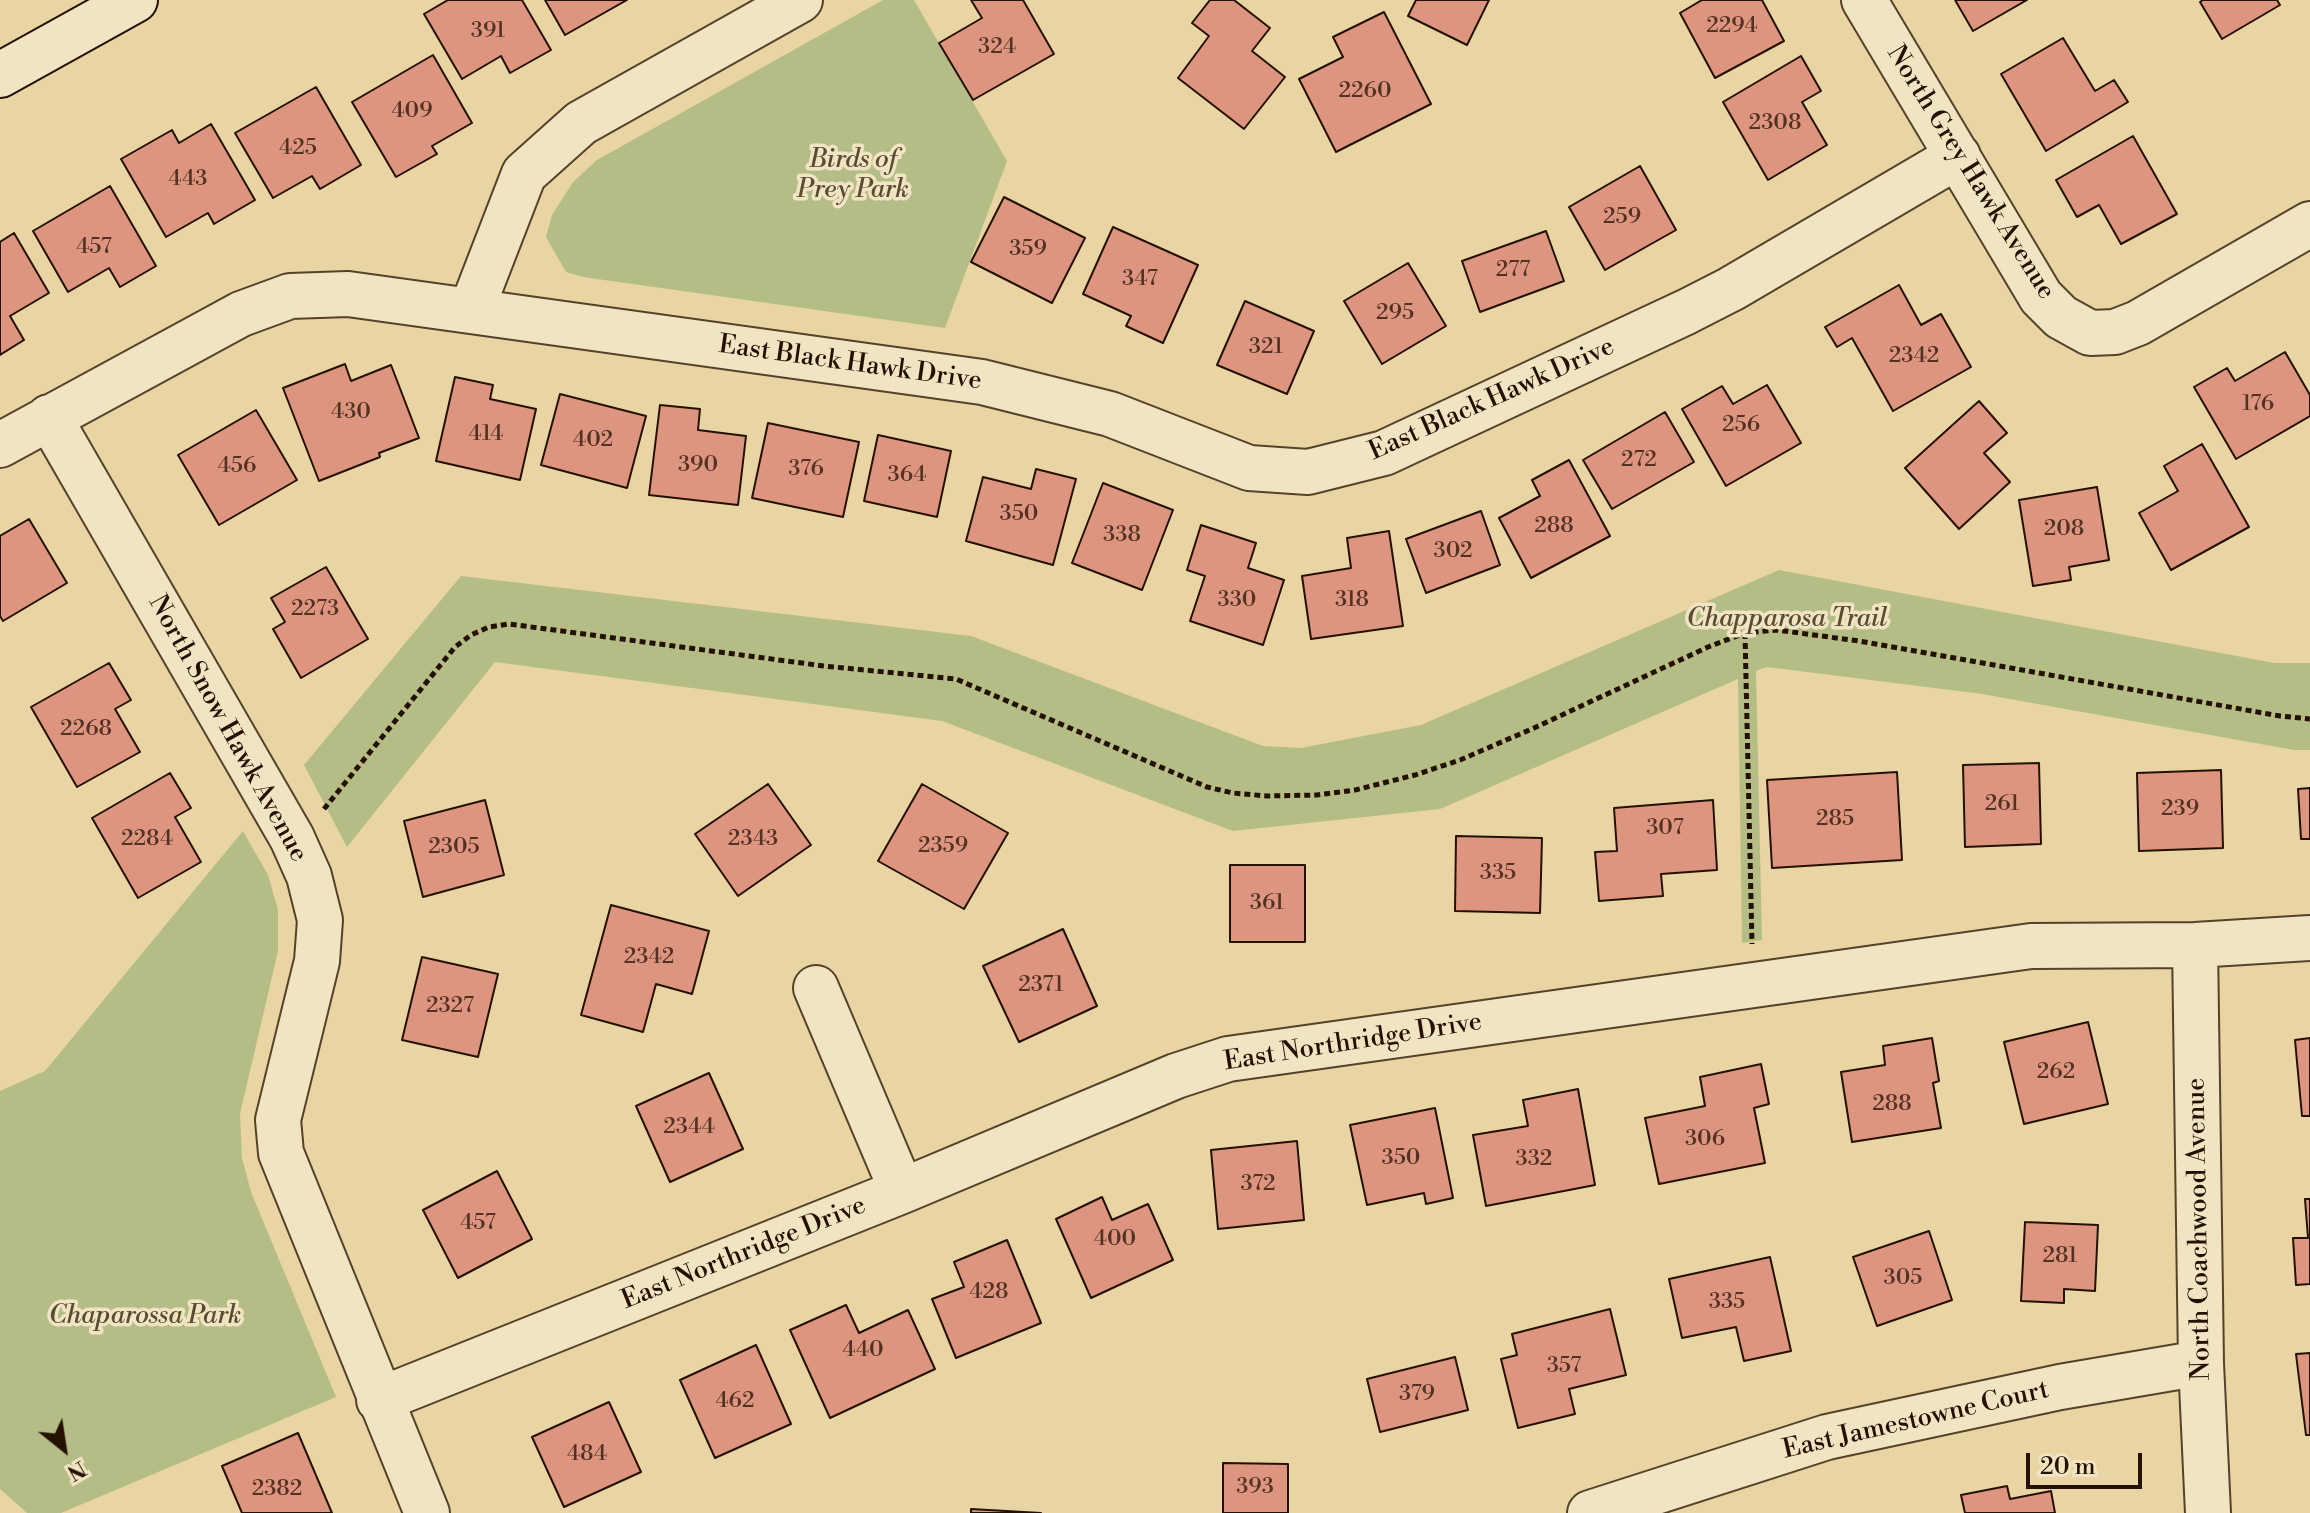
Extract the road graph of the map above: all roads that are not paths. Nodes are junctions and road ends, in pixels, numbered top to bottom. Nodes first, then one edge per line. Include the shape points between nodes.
1 (135, 0) edge
2 (800, 0) edge
3 (1864, 0) edge
4 (0, 75) edge
5 (1958, 156) junction
6 (2310, 224) edge
7 (471, 311) junction
8 (49, 417) junction
9 (0, 445) edge
10 (2310, 938) edge
11 (2195, 945) junction
12 (816, 988) dead end
13 (902, 1191) junction
14 (2201, 1363) junction
15 (379, 1400) junction
16 (427, 1513) edge
17 (1590, 1513) edge
18 (2208, 1513) edge

1 - 4 street
2 - 7 street via 581,123 524,174
3 - 5 street, North Grey Hawk Avenue
5 - 6 street, North Grey Hawk Avenue via 2041,297 2061,317 2090,333 2115,332 2138,323
5 - 7 street, East Black Hawk Drive via 1686,312 1384,453 1308,472 1249,468 1110,414 982,382
7 - 8 street, East Black Hawk Drive via 348,294 290,296 241,314
8 - 9 street, East Black Hawk Drive
8 - 15 street, North Snow Hawk Avenue via 309,876 320,920 317,961 278,1120 281,1153
10 - 11 street, East Northridge Drive
11 - 13 street, East Northridge Drive via 2031,946 1228,1059
11 - 14 street, North Coachwood Avenue
12 - 13 street
13 - 15 street, East Northridge Drive
14 - 17 street, East Jamestowne Court via 1827,1437
14 - 18 street, North Coachwood Avenue
15 - 16 street, North Snow Hawk Avenue

